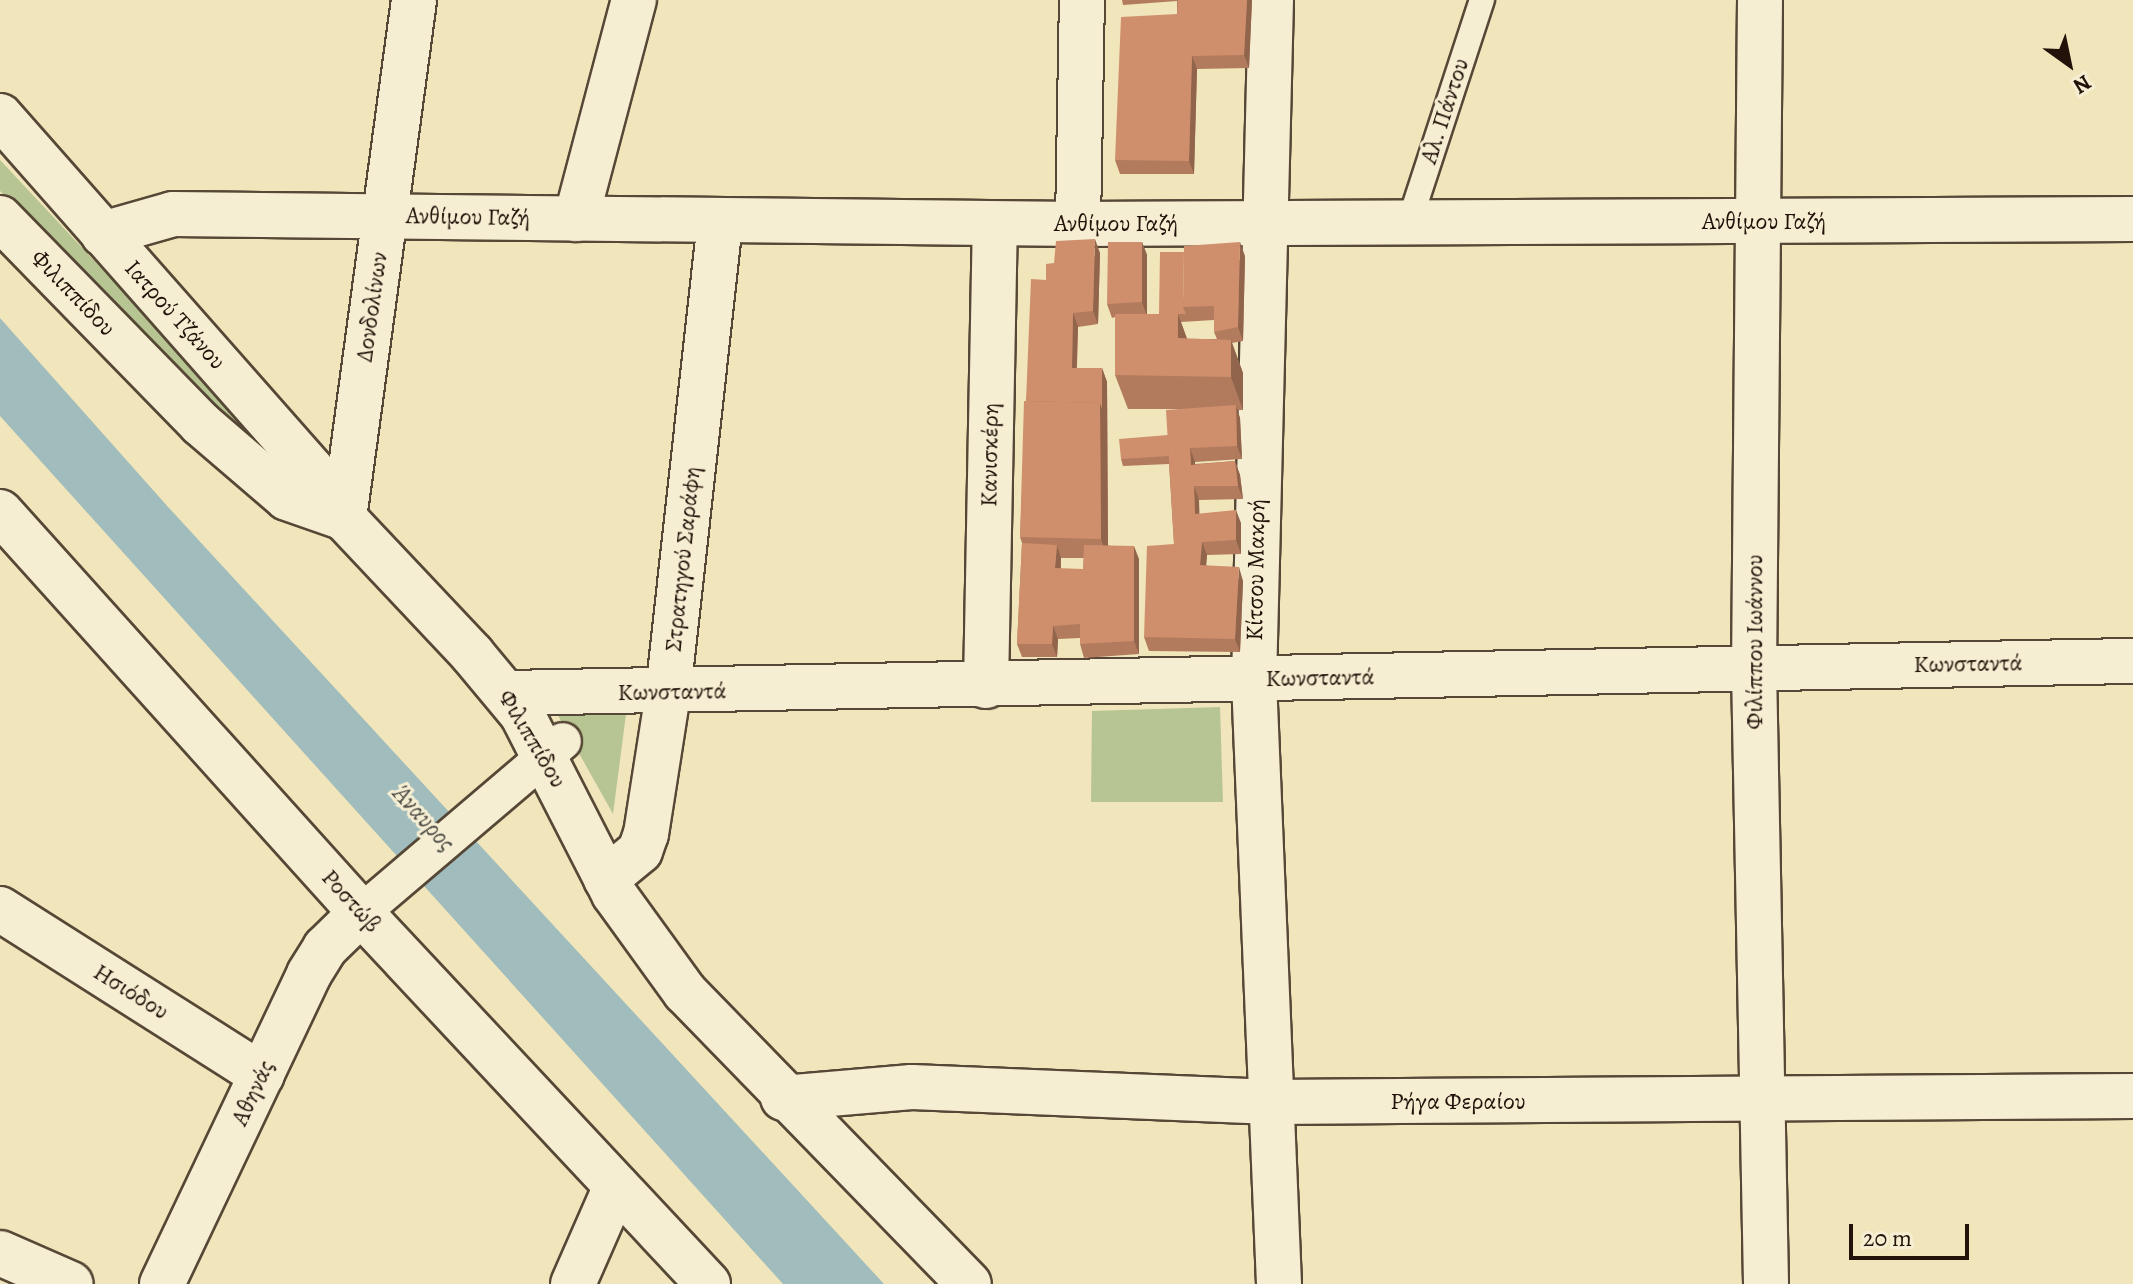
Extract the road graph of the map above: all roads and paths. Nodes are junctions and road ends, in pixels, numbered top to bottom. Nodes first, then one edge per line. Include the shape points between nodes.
1 (414, 0) edge
2 (634, 0) edge
3 (1082, 0) edge
4 (1271, 0) edge
5 (1482, 0) edge
6 (1760, 0) edge
7 (0, 116) edge
8 (385, 216) junction
9 (0, 218) edge
10 (576, 219) junction
11 (2133, 219) edge
12 (720, 221) junction
13 (1759, 222) junction
14 (1409, 223) junction
15 (995, 224) junction
16 (1078, 224) junction
17 (1265, 224) junction
18 (103, 234) junction
19 (0, 512) edge
20 (344, 518) junction
21 (2133, 661) edge
22 (1754, 669) junction
23 (1254, 680) junction
24 (986, 686) junction
25 (507, 693) junction
26 (668, 693) junction
27 (542, 761) junction
28 (606, 879) junction
29 (0, 909) edge
30 (361, 913) junction
31 (262, 1075) junction
32 (2133, 1096) edge
33 (783, 1098) junction
34 (1761, 1100) junction
35 (1272, 1102) junction
36 (616, 1186) junction
37 (0, 1253) edge
38 (71, 1284) edge
39 (162, 1284) edge
40 (573, 1284) edge
41 (708, 1284) edge
42 (969, 1284) edge
43 (1279, 1284) edge
44 (1766, 1284) edge

1 - 8 street, Δονδολίνων
2 - 10 street
3 - 16 street
4 - 17 street, Κίτσου Μακρή
5 - 14 lane, Αλ. Πάντου
6 - 13 street, Φιλίππου Ιωάννου
7 - 18 street, Ιατρού Τζάνου
8 - 10 street, Ανθίμου Γαζή
8 - 18 street, Ανθίμου Γαζή via 173,214
8 - 20 street, Δονδολίνων
9 - 20 street, Φιλιππίδου via 201,424 287,498
10 - 12 street, Ανθίμου Γαζή
11 - 13 street, Ανθίμου Γαζή
12 - 15 street, Ανθίμου Γαζή
12 - 26 street, Στρατηγού Σαράφη
13 - 14 street, Ανθίμου Γαζή
13 - 22 street, Φιλίππου Ιωάννου
14 - 17 street, Ανθίμου Γαζή
15 - 16 street, Ανθίμου Γαζή
15 - 24 street, Κανισκέρη
16 - 17 street, Ανθίμου Γαζή
17 - 23 street, Κίτσου Μακρή
18 - 20 street, Ιατρού Τζάνου via 312,470
19 - 30 street, Ροστώβ
20 - 25 street, Φιλιππίδου
21 - 22 street, Κωνσταντά
22 - 23 street, Κωνσταντά
22 - 34 street, Φιλίππου Ιωάννου
23 - 24 street, Κωνσταντά
23 - 35 street, Κίτσου Μακρή
24 - 26 street, Κωνσταντά
25 - 26 street, Κωνσταντά
25 - 27 street, Φιλιππίδου
26 - 28 street, Στρατηγού Σαράφη via 646,834 640,851
27 - 28 street, Φιλιππίδου
27 - 30 street
28 - 33 street, Φιλιππίδου via 685,992
29 - 31 street, Ησιόδου
30 - 31 street, Αθηνάς via 320,954
30 - 36 street, Ροστώβ
31 - 39 street, Αθηνάς
32 - 34 street, Ρήγα Φεραίου
33 - 35 street, Ρήγα Φεραίου via 912,1087
33 - 42 street, Φιλιππίδου
34 - 35 street, Ρήγα Φεραίου
34 - 44 street, Φιλίππου Ιωάννου
35 - 43 street, Κίτσου Μακρή
36 - 40 street
36 - 41 street, Ροστώβ
37 - 38 street

